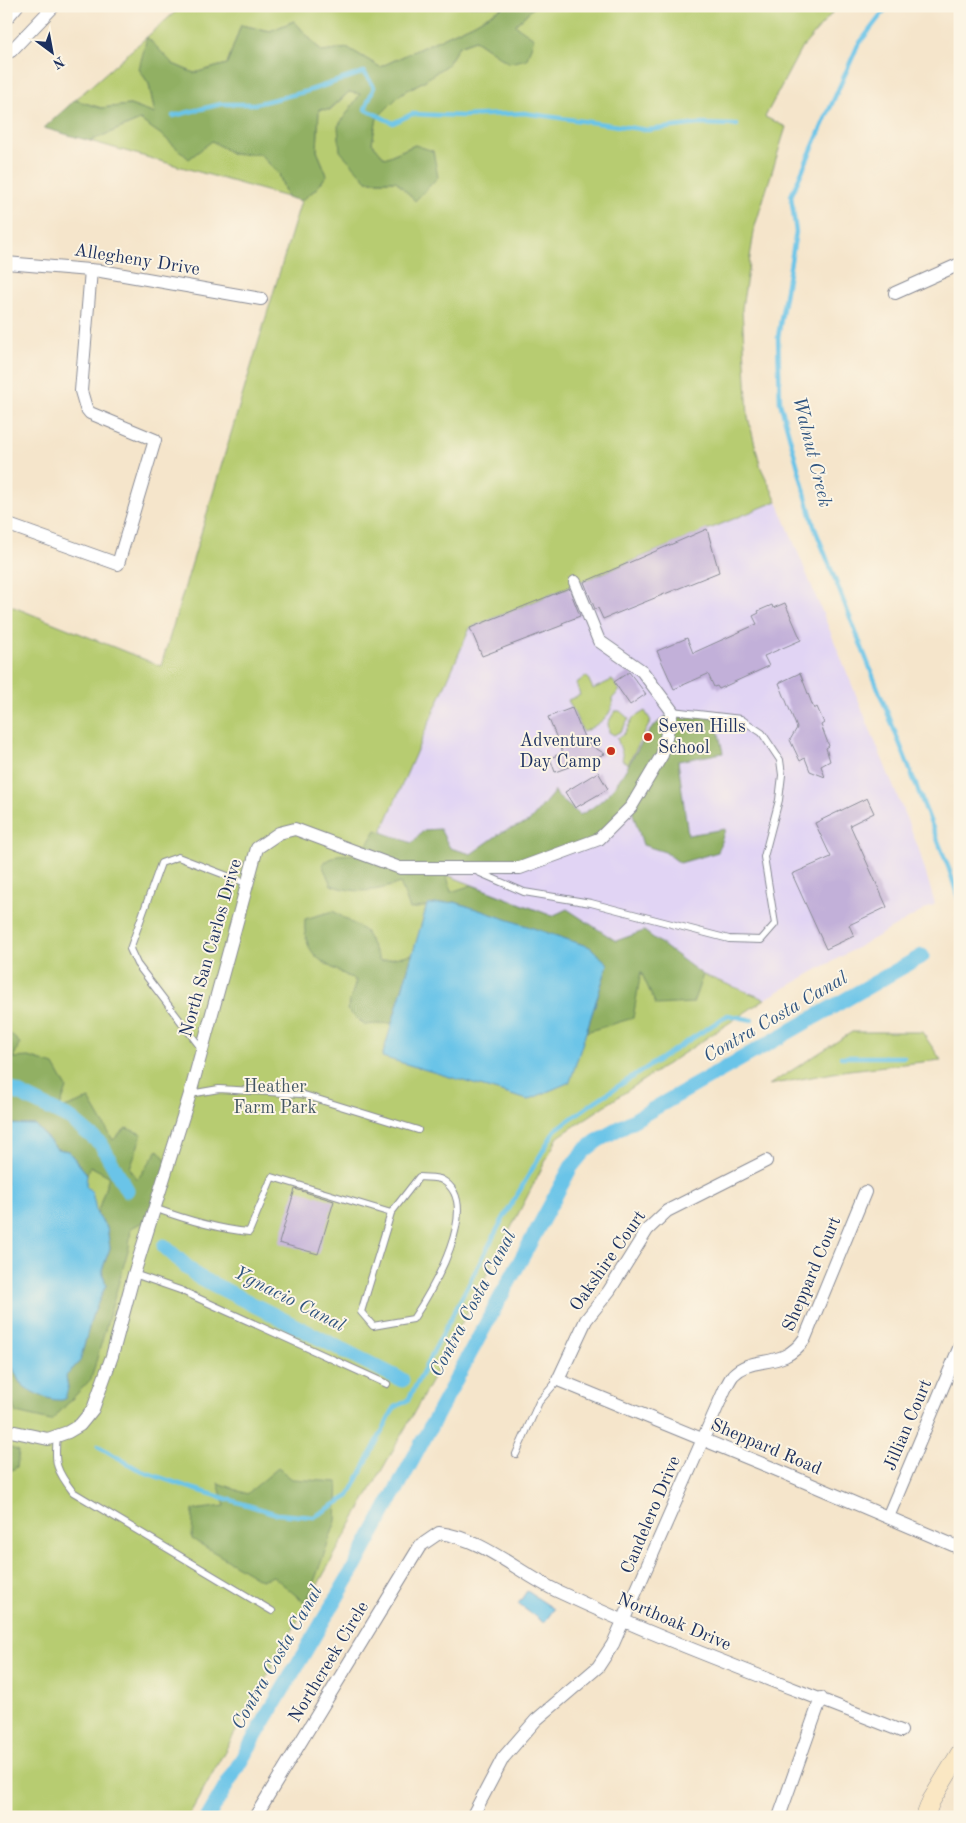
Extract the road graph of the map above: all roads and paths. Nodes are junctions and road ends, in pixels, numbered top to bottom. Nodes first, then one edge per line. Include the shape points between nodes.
1 (16, 6) edge
2 (54, 6) edge
3 (6, 19) edge
4 (6, 53) edge
5 (6, 263) edge
6 (960, 264) edge
7 (96, 270) junction
8 (895, 293) dead end
9 (261, 300) dead end
10 (6, 524) edge
11 (575, 582) dead end
12 (672, 712) junction
13 (470, 868) junction
14 (246, 883) junction
15 (201, 1048) junction
16 (190, 1094) junction
17 (418, 1130) dead end
18 (766, 1161) dead end
19 (865, 1192) dead end
20 (154, 1208) junction
21 (391, 1213) junction
22 (134, 1274) junction
23 (960, 1346) edge
24 (558, 1380) junction
25 (387, 1384) dead end
26 (6, 1430) edge
27 (58, 1436) junction
28 (703, 1439) junction
29 (516, 1454) dead end
30 (888, 1517) junction
31 (439, 1533) joint
32 (960, 1548) edge
33 (272, 1611) dead end
34 (624, 1621) junction
35 (821, 1698) junction
36 (901, 1731) dead end
37 (960, 1753) edge
38 (255, 1817) edge
39 (472, 1817) edge
40 (779, 1817) edge
41 (925, 1817) edge

1 - 3 street
2 - 4 street
5 - 7 street, Allegheny Drive
6 - 8 street
7 - 9 street, Allegheny Drive
7 - 10 street via 81,391 86,408 154,440 118,564
11 - 12 street via 599,641 642,671
12 - 13 street, North San Carlos Drive via 662,755 631,806 599,839 520,868
12 - 13 lane via 741,719 762,733 780,760 779,800 764,857 775,924 761,940 729,939 591,903 524,892
13 - 14 street, North San Carlos Drive via 400,868 295,829 279,833 258,848
14 - 15 street, North San Carlos Drive
14 - 15 lane via 178,857 161,864 140,914 130,949 137,964
15 - 16 street, North San Carlos Drive
16 - 17 lane via 219,1089 301,1094
16 - 20 street, North San Carlos Drive
18 - 24 street, Oakshire Court via 667,1211 647,1230 609,1291 586,1320
19 - 28 street, Sheppard Court via 805,1338 790,1355 754,1364 733,1375
20 - 21 lane via 183,1219 249,1232 272,1177
20 - 22 street, North San Carlos Drive
21 - 21 lane via 361,1312 373,1326 413,1319 430,1295 451,1247 459,1211 456,1196 442,1180 419,1177
22 - 25 lane via 180,1290
22 - 27 street, North San Carlos Drive via 112,1356 93,1409 80,1425
23 - 30 street, Jillian Court
24 - 28 street, Sheppard Road
24 - 29 lane via 539,1402
26 - 27 street, North San Carlos Drive via 48,1439
27 - 33 lane via 55,1454 58,1473 73,1492
28 - 30 street, Sheppard Road
28 - 34 street, Candelero Drive
30 - 32 street, Sheppard Road
31 - 34 street, Northoak Drive via 465,1540 555,1590
31 - 38 street, Northcreek Circle via 420,1546
34 - 35 street, Northoak Drive via 695,1652
34 - 39 street, Candelero Drive via 614,1644 598,1667 536,1720 504,1758
35 - 36 street, Northoak Drive
35 - 40 street
37 - 41 main road

